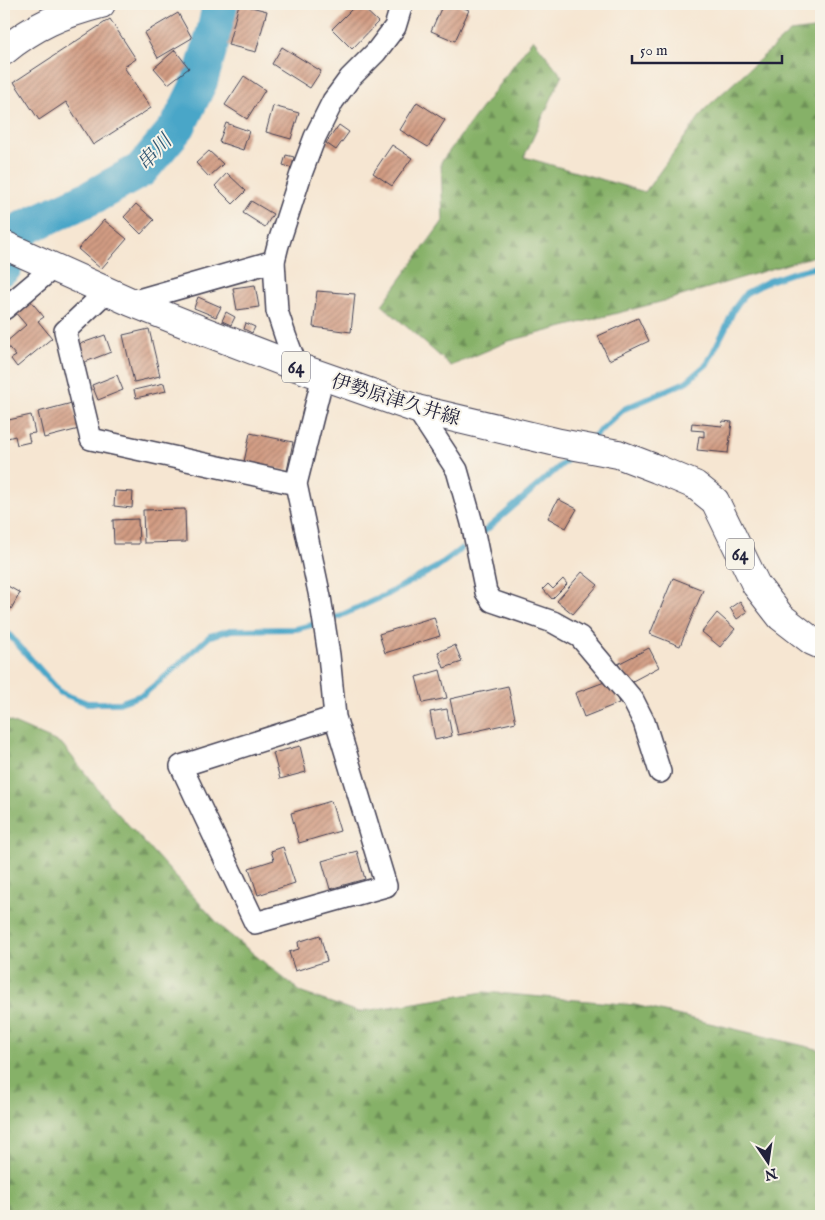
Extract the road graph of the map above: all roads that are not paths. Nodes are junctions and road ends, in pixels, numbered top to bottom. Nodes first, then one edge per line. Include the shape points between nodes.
1 (100, 4) edge
2 (402, 4) edge
3 (4, 52) edge
4 (4, 245) edge
5 (274, 261) junction
6 (48, 264) junction
7 (119, 297) junction
8 (4, 309) edge
9 (298, 367) junction
10 (323, 376) junction
11 (417, 409) junction
12 (296, 484) junction
13 (821, 645) edge
14 (336, 717) junction
15 (660, 772) dead end

1 - 3 main road via 47,22
2 - 5 street via 395,28 333,101 315,137
4 - 6 main road, 伊勢原津久井線 / 64
5 - 7 street
5 - 9 street via 277,311
6 - 7 main road, 伊勢原津久井線 / 64
6 - 8 street
7 - 9 main road, 伊勢原津久井線 / 64
7 - 12 street via 65,331 91,439
9 - 10 main road, 伊勢原津久井線 / 64
10 - 11 main road, 伊勢原津久井線 / 64
10 - 12 street
11 - 13 main road, 伊勢原津久井線 / 64 via 618,454 695,484 715,501 756,585 781,617
11 - 15 street via 457,470 486,592 492,601 553,622 580,637 633,700 644,722
12 - 14 street via 320,597
14 - 14 street via 386,886 256,923 180,766

